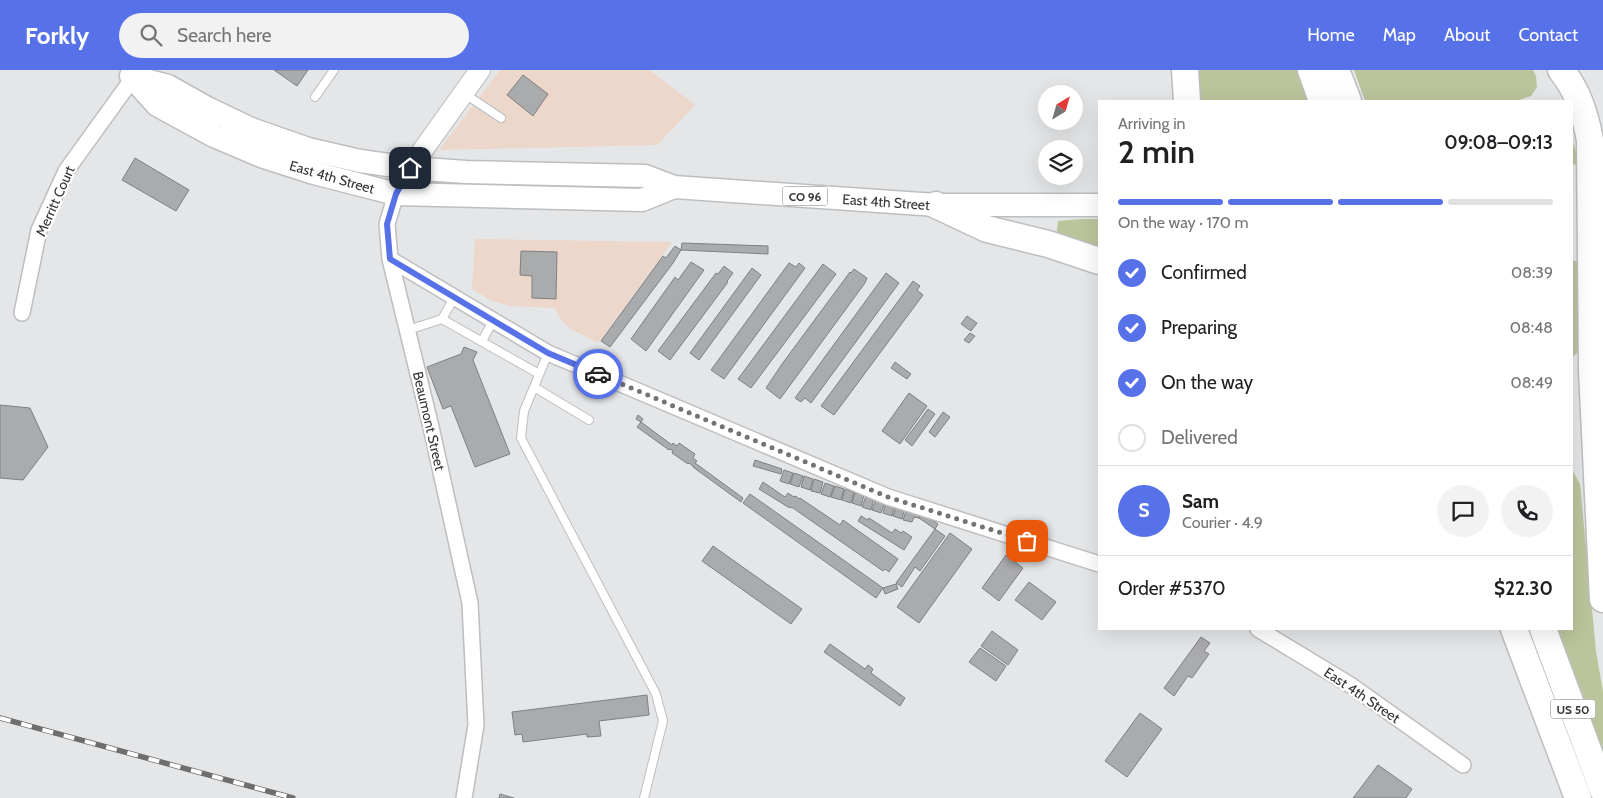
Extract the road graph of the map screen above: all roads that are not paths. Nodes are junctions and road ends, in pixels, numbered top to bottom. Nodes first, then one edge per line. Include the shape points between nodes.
1 (334, 70) edge
2 (480, 70) edge
3 (1185, 70) edge
4 (1311, 70) edge
5 (1336, 70) edge
6 (1561, 70) edge
7 (132, 72) edge
8 (464, 93) junction
9 (315, 97) dead end
10 (1187, 100) edge
11 (1322, 100) edge
12 (1348, 100) edge
13 (501, 118) dead end
14 (1587, 120) edge
15 (410, 168) junction
16 (674, 187) junction
17 (396, 194) junction
18 (1098, 205) edge
19 (936, 206) junction
20 (390, 259) junction
21 (1098, 261) edge
22 (454, 298) junction
23 (22, 313) dead end
24 (1603, 318) edge
25 (442, 319) junction
26 (494, 321) junction
27 (408, 330) junction
28 (482, 342) junction
29 (548, 353) junction
30 (1592, 372) junction
31 (539, 374) junction
32 (534, 387) junction
33 (589, 420) dead end
34 (1098, 564) edge
35 (1603, 599) edge
36 (1260, 630) edge
37 (1543, 630) edge
38 (1515, 634) edge
39 (1463, 765) dead end
40 (1603, 790) edge
41 (464, 798) edge
42 (644, 798) edge
43 (1578, 798) edge

1 - 9 lane
2 - 8 street, Beaumont Street
3 - 10 highway
4 - 11 highway
5 - 12 highway
6 - 14 highway
7 - 15 main road, East 4th Street / CO 96 via 168,86 251,129 308,149
7 - 17 main road, East 4th Street / CO 96 via 157,105 214,136 314,174
7 - 23 street, Merritt Court via 66,171 39,230
8 - 13 lane
8 - 15 street, Beaumont Street
14 - 30 highway via 1590,140
15 - 16 main road, East 4th Street / CO 96 via 644,176
15 - 17 street, Beaumont Street
16 - 17 main road, East 4th Street / CO 96 via 642,200
16 - 19 main road, East 4th Street / CO 96
17 - 20 street, Beaumont Street via 387,224
18 - 19 main road, East 4th Street / CO 96
19 - 21 highway, CO 96 via 986,230 1048,244
20 - 22 street
20 - 27 street, Beaumont Street
22 - 25 lane
22 - 26 street
24 - 30 highway
25 - 27 lane
25 - 28 lane
26 - 28 lane
26 - 29 street
27 - 41 street, Beaumont Street via 470,603 476,725
28 - 31 lane
29 - 31 lane
29 - 34 street via 888,497
30 - 35 highway
31 - 32 lane
32 - 33 lane
32 - 42 lane via 524,411 521,438 656,694 663,722
36 - 39 street, East 4th Street via 1352,686
37 - 40 highway, US 50
38 - 43 highway, US 50

